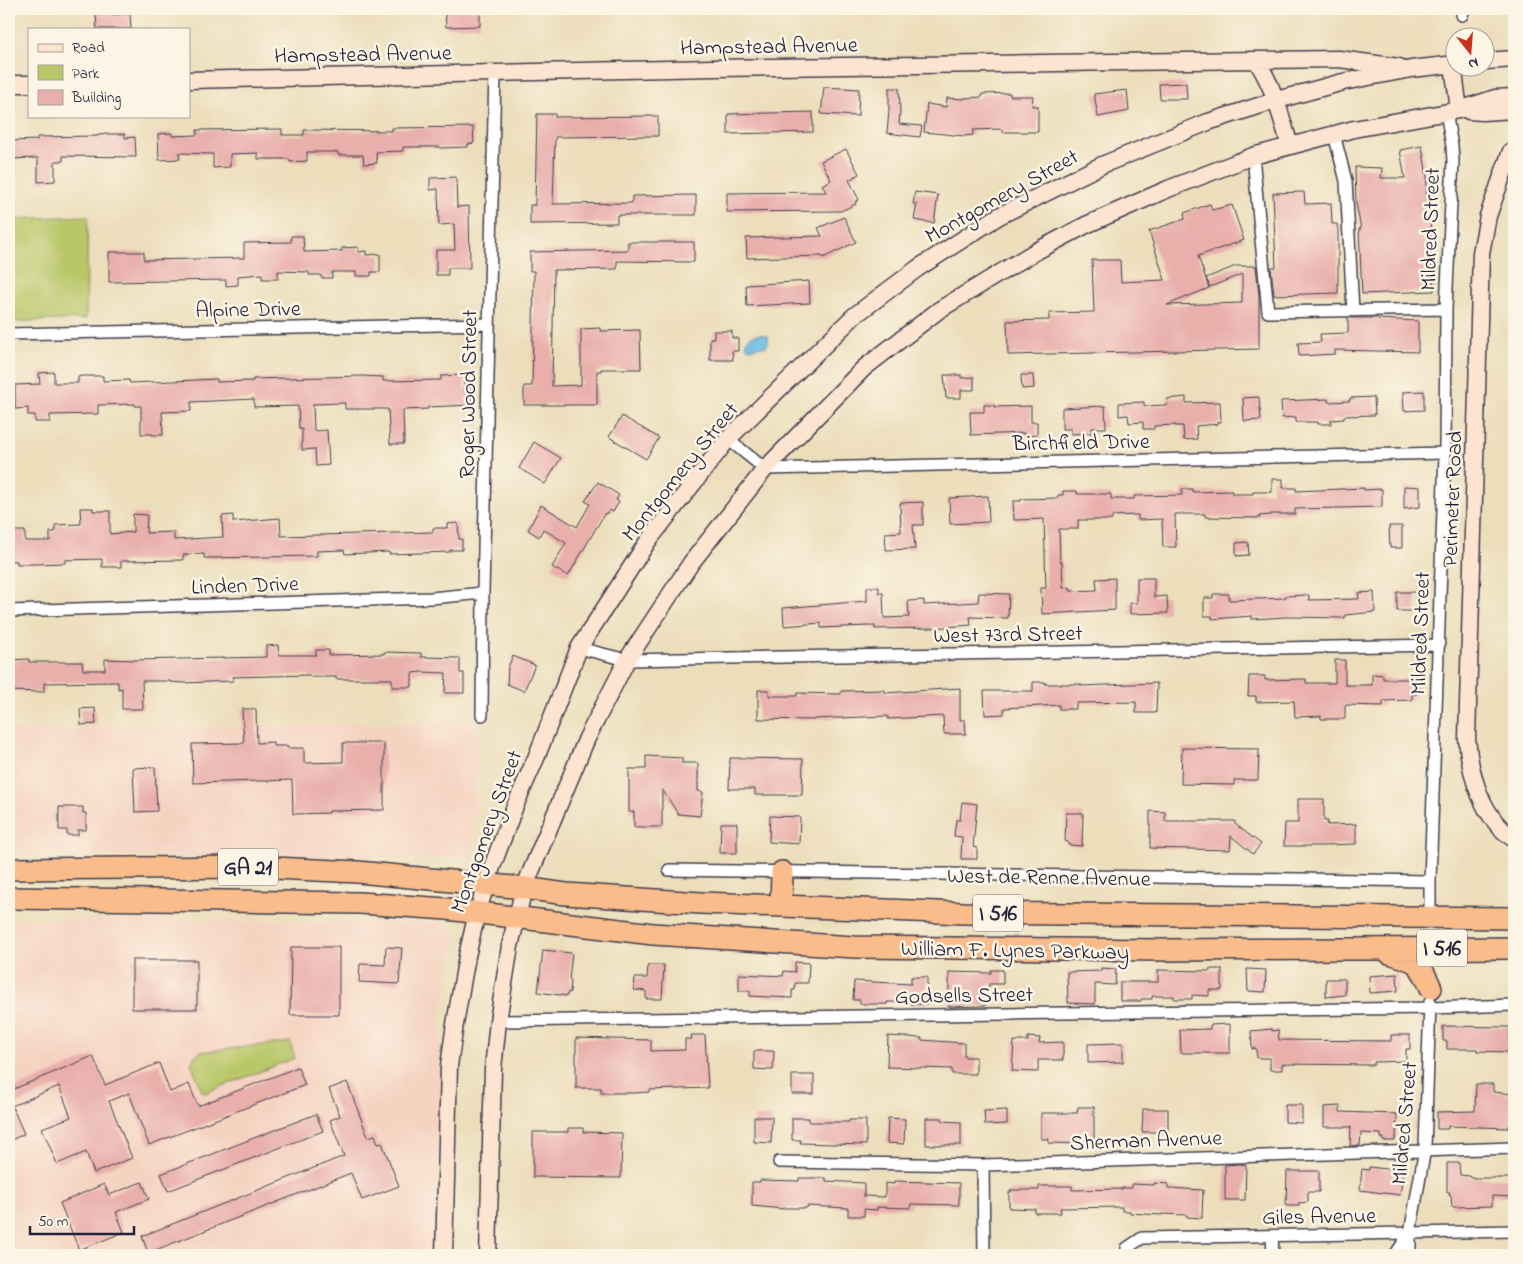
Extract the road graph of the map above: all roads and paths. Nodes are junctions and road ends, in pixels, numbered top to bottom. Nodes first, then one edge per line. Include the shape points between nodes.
1 (1514, 58) edge
2 (1256, 60) junction
3 (1496, 60) edge
4 (1446, 65) edge
5 (1411, 69) junction
6 (495, 73) junction
7 (1454, 78) edge
8 (190, 80) edge
9 (9, 84) edge
10 (28, 84) edge
11 (1514, 97) edge
12 (1277, 100) junction
13 (1514, 110) edge
14 (1453, 111) junction
15 (1334, 134) junction
16 (1290, 146) junction
17 (1511, 151) dead end
18 (1253, 156) junction
19 (1446, 309) junction
20 (1353, 311) junction
21 (489, 324) junction
22 (9, 334) edge
23 (728, 439) junction
24 (1446, 453) junction
25 (765, 469) junction
26 (483, 593) junction
27 (9, 611) edge
28 (1439, 645) junction
29 (579, 648) junction
30 (627, 660) junction
31 (482, 715) dead end
32 (1514, 839) edge
33 (9, 869) edge
34 (669, 870) dead end
35 (782, 872) junction
36 (1430, 881) junction
37 (486, 886) junction
38 (524, 888) junction
39 (9, 898) edge
40 (781, 906) junction
41 (477, 914) junction
42 (1430, 917) junction
43 (1514, 918) edge
44 (516, 919) junction
45 (1468, 947) junction
46 (1370, 948) junction
47 (1514, 948) edge
48 (1430, 998) junction
49 (1514, 1005) edge
50 (498, 1021) junction
51 (1514, 1148) edge
52 (1425, 1149) junction
53 (779, 1162) dead end
54 (983, 1165) junction
55 (1514, 1231) edge
56 (1410, 1233) junction
57 (1272, 1236) junction
58 (1127, 1252) edge
59 (444, 1255) edge
60 (488, 1255) edge
61 (984, 1255) edge
62 (1273, 1255) edge
63 (1395, 1255) edge
64 (1410, 1255) edge

1 - 3 street
2 - 5 street, Hampstead Avenue via 1339,58
2 - 6 street, Hampstead Avenue
2 - 12 street
4 - 5 street, Montgomery Street
5 - 12 street, Montgomery Street via 1343,82
6 - 8 street, Hampstead Avenue
6 - 21 street, Roger Wood Street
7 - 14 street
9 - 10 street
11 - 14 street via 1494,98
12 - 16 street
12 - 23 street, Montgomery Street via 1208,122 1102,165 999,216 918,268 854,316
13 - 14 street
14 - 15 street
14 - 19 street, Mildred Street
15 - 16 street
15 - 20 street via 1346,181
16 - 18 street
17 - 32 street, Perimeter Road via 1488,216 1481,253 1467,739 1469,762 1483,803
18 - 20 street via 1268,312
18 - 25 street via 1168,188 1086,225 939,310 864,368
19 - 20 street
19 - 24 street, Mildred Street
21 - 22 street, Alpine Drive
21 - 26 street, Roger Wood Street
23 - 25 street
23 - 29 street, Montgomery Street via 648,541
24 - 25 street, Birchfield Drive
24 - 28 street, Mildred Street
25 - 30 street via 691,564
26 - 27 street, Linden Drive via 431,598
26 - 31 street, Roger Wood Street
28 - 30 street, West 73rd Street
28 - 36 street, Mildred Street
29 - 30 street, West 73rd Street
29 - 37 street, Montgomery Street
30 - 38 street via 587,738
33 - 37 highway, GA 21 via 253,867 358,872
34 - 35 street, West de Renne Avenue
35 - 36 street, West de Renne Avenue
35 - 40 highway
36 - 42 street, Mildred Street
37 - 38 highway, GA 21
37 - 41 street, Montgomery Street
38 - 40 highway, William F. Lynes Parkway / I 516 via 566,894
38 - 44 street
39 - 41 highway, GA 21 via 360,903
40 - 42 highway, William F. Lynes Parkway / I 516 via 964,913
41 - 44 highway, GA 21
41 - 59 street, Montgomery Street via 449,1066
42 - 43 highway, William F. Lynes Parkway / I 516
44 - 46 highway, William F. Lynes Parkway / I 516 via 653,934 854,947
44 - 50 street
45 - 46 highway, William F. Lynes Parkway / I 516
45 - 47 highway, William F. Lynes Parkway / I 516
45 - 48 highway via 1440,962 1434,972
46 - 48 highway via 1414,961 1422,969
48 - 49 street, Godsells Street
48 - 50 street, Godsells Street
48 - 52 street, Mildred Street
50 - 60 street via 493,1069
51 - 52 street, Sherman Avenue
52 - 54 street, Sherman Avenue
52 - 56 street, Mildred Street
53 - 54 street, Sherman Avenue
54 - 61 street
55 - 56 street, Giles Avenue
56 - 57 street, Giles Avenue
56 - 63 street, Mildred Street
56 - 64 street
57 - 58 street, Giles Avenue via 1142,1238
57 - 62 street

